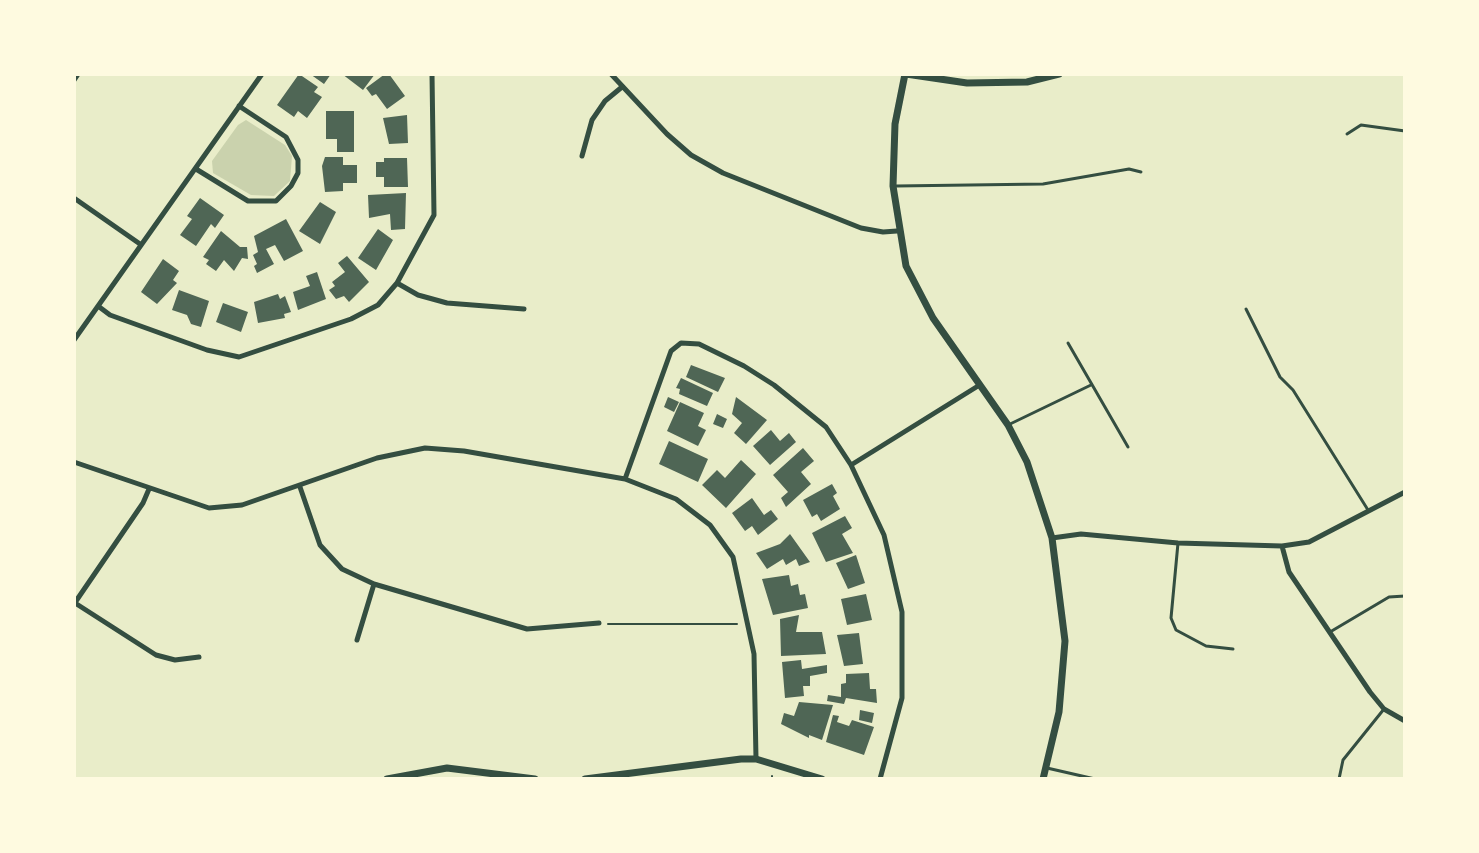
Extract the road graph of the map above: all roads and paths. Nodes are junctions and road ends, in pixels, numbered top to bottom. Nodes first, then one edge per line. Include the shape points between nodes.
1 (78, 74) edge
2 (262, 74) edge
3 (432, 74) edge
4 (611, 74) edge
5 (906, 74) edge
6 (1059, 74) edge
7 (74, 80) edge
8 (622, 87) junction
9 (239, 106) junction
10 (1405, 131) edge
11 (1347, 134) dead end
12 (582, 156) dead end
13 (196, 169) junction
14 (1141, 172) dead end
15 (893, 186) junction
16 (74, 198) edge
17 (897, 231) junction
18 (140, 244) junction
19 (397, 283) junction
20 (98, 306) junction
21 (524, 309) dead end
22 (1246, 309) dead end
23 (74, 340) edge
24 (1068, 343) dead end
25 (1092, 385) junction
26 (978, 386) junction
27 (1008, 425) junction
28 (1128, 447) dead end
29 (74, 462) edge
30 (851, 465) junction
31 (625, 479) junction
32 (300, 487) junction
33 (149, 489) junction
34 (1405, 492) edge
35 (1369, 511) junction
36 (1052, 538) junction
37 (1178, 543) junction
38 (1282, 546) junction
39 (374, 584) junction
40 (1405, 596) edge
41 (74, 603) edge
42 (599, 623) joint
43 (749, 624) junction
44 (1330, 632) junction
45 (357, 640) dead end
46 (1233, 649) dead end
47 (199, 657) dead end
48 (1384, 709) junction
49 (1405, 721) edge
50 (756, 759) junction
51 (1047, 768) junction
52 (387, 779) edge
53 (535, 779) edge
54 (585, 779) edge
55 (822, 779) edge
56 (880, 779) edge
57 (1043, 779) edge
58 (1095, 779) edge
59 (1339, 779) edge

1 - 7 street
2 - 9 street
3 - 19 street via 434,215
4 - 8 street
5 - 6 street via 967,83 1027,82
5 - 15 street via 895,124
8 - 12 street via 592,120
8 - 17 street via 691,155 723,173 861,228
9 - 13 street
9 - 13 street via 286,137 298,160 291,186 276,201 248,201
10 - 11 lane via 1361,125
13 - 18 street
14 - 15 lane via 1129,169 1043,184
15 - 17 street
16 - 18 street
17 - 26 street via 906,266 933,318
18 - 20 street
19 - 20 street via 378,305 351,319 239,357 110,315
19 - 21 street via 447,303
20 - 23 street
22 - 35 lane via 1280,377
24 - 25 lane
25 - 27 lane
25 - 28 lane
26 - 27 street
26 - 30 street
27 - 36 street via 1027,462
29 - 33 street
30 - 31 street via 826,427 774,385 708,348 681,343 671,351
30 - 56 street via 884,535 903,615 902,698
31 - 32 street via 425,448 377,458
31 - 43 street via 676,499 710,525 733,557
32 - 33 street via 227,509
32 - 39 street via 320,545 342,569
33 - 41 street
34 - 35 street
35 - 38 street via 1309,542
36 - 37 street via 1081,534
36 - 51 street via 1065,641 1059,712
37 - 38 street
37 - 46 lane via 1171,618 1176,630 1206,646
38 - 44 street via 1289,572
39 - 42 street via 527,629
39 - 45 street
40 - 44 lane via 1389,597
41 - 47 street via 156,655 175,660
42 - 43 path
43 - 50 street
44 - 48 street
48 - 49 street
48 - 59 lane via 1343,760
50 - 54 street
50 - 55 street
51 - 57 street
51 - 58 lane
52 - 53 street via 447,768

